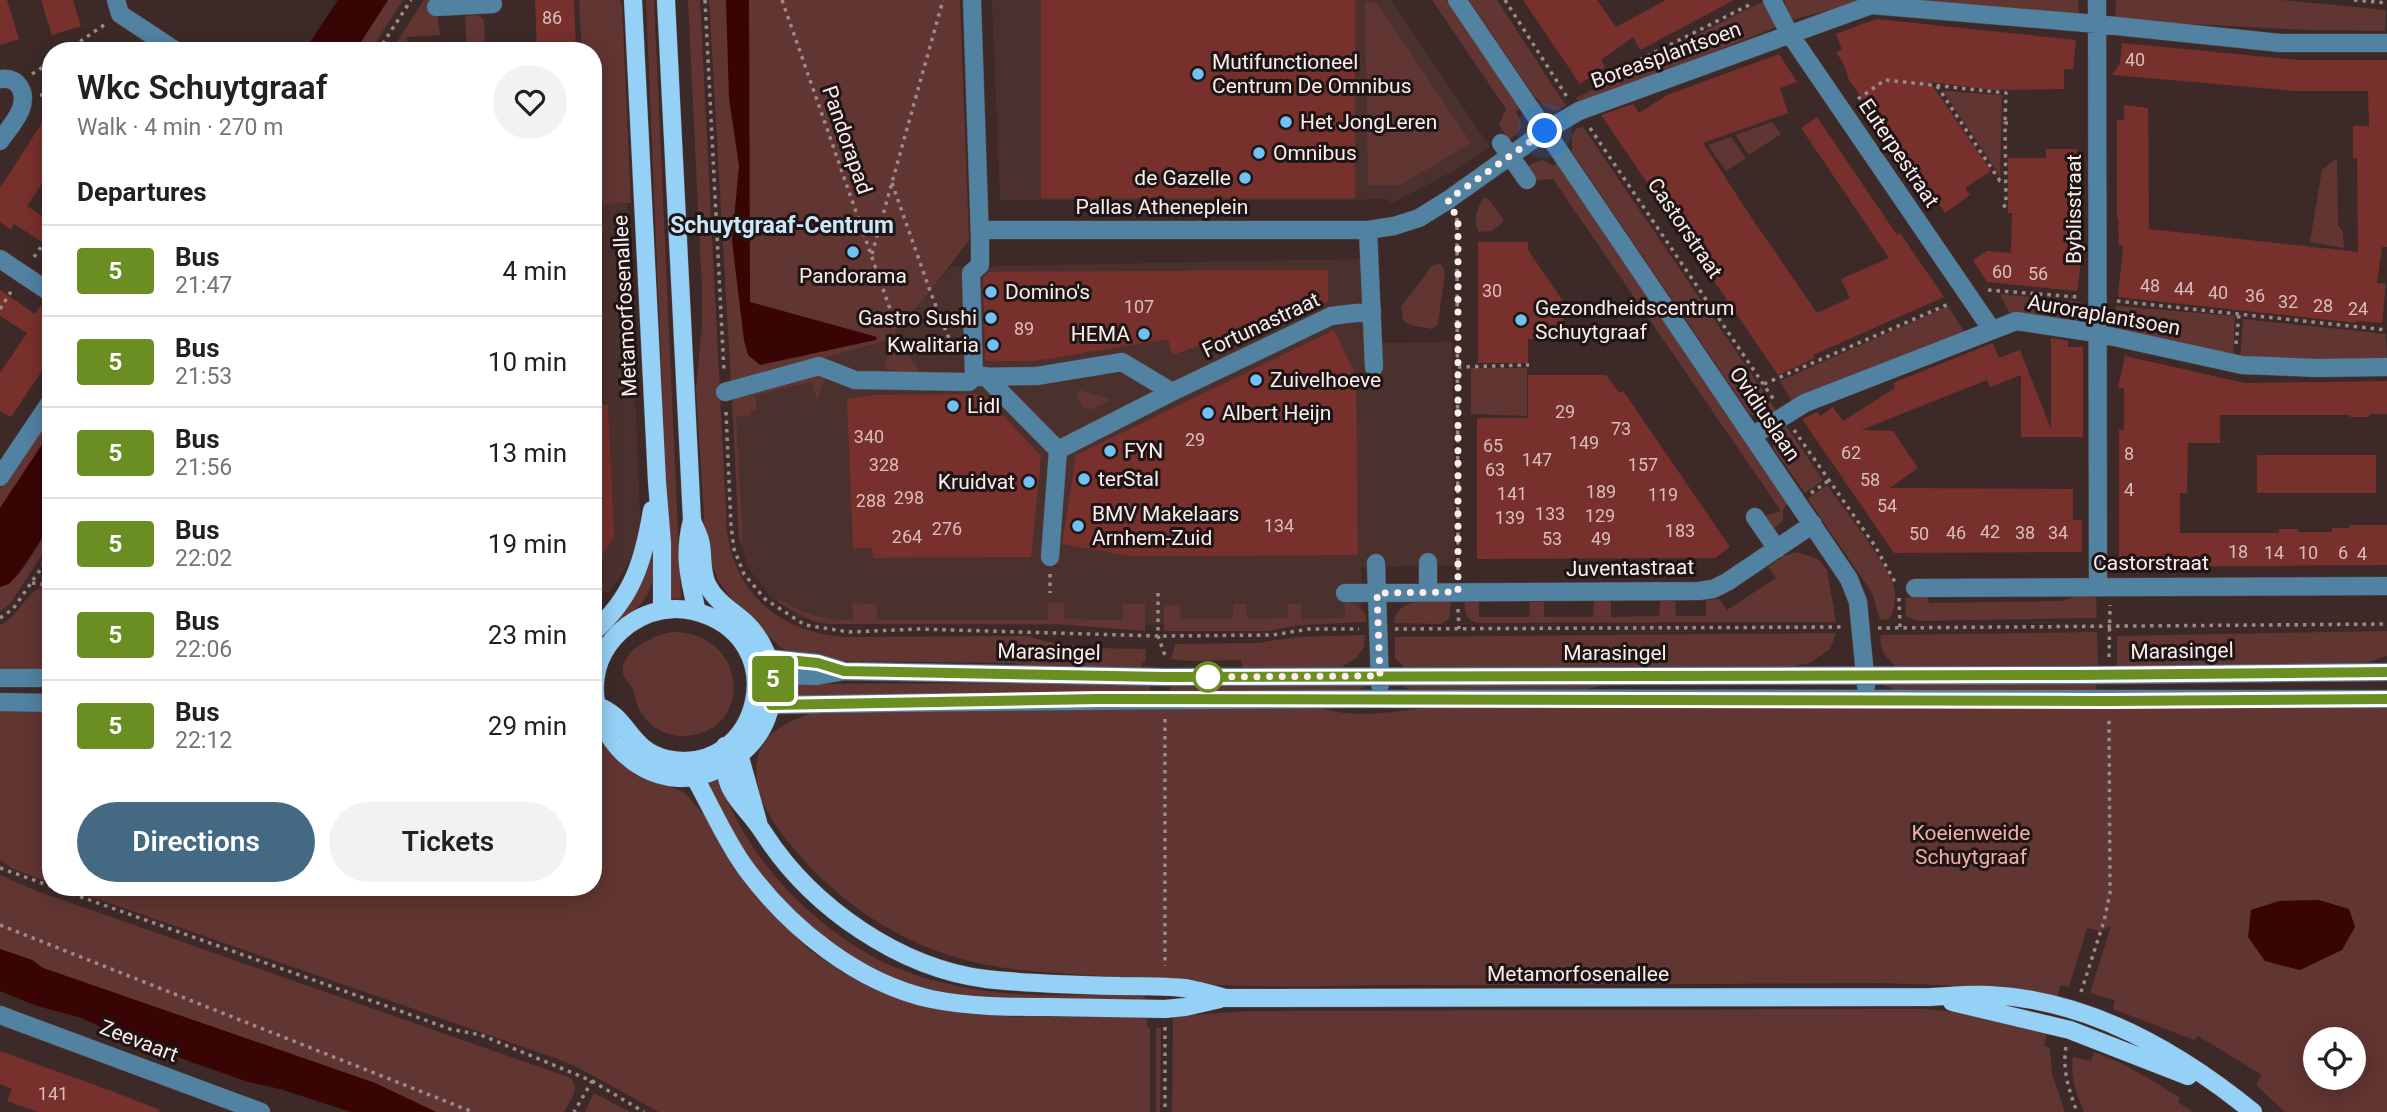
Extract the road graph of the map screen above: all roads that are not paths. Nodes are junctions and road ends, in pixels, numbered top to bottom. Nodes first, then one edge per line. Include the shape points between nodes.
1 (633, 0) edge
2 (666, 0) edge
3 (972, 0) edge
4 (1457, 0) edge
5 (1772, 0) edge
6 (2097, 0) edge
7 (493, 4) dead end
8 (118, 7) edge
9 (436, 8) dead end
10 (2097, 24) junction
11 (1789, 33) junction
12 (164, 42) edge
13 (2387, 43) edge
14 (0, 79) edge
15 (1545, 131) junction
16 (0, 141) edge
17 (1506, 150) junction
18 (1527, 180) dead end
19 (980, 230) junction
20 (1368, 230) junction
21 (0, 259) edge
22 (42, 287) edge
23 (1372, 311) junction
24 (1992, 330) junction
25 (2096, 333) junction
26 (1374, 366) dead end
27 (2387, 367) edge
28 (979, 377) junction
29 (725, 392) road end
30 (1172, 392) junction
31 (42, 414) edge
32 (1752, 436) junction
33 (1058, 450) junction
34 (0, 477) edge
35 (657, 482) junction
36 (1755, 517) dead end
37 (692, 520) junction
38 (1813, 524) junction
39 (1777, 549) junction
40 (1050, 558) dead end
41 (1428, 562) dead end
42 (1376, 563) dead end
43 (2104, 585) junction
44 (2387, 586) edge
45 (1915, 587) dead end
46 (1428, 592) junction
47 (1345, 593) dead end
48 (1377, 593) junction
49 (662, 609) junction
50 (697, 612) junction
51 (602, 625) edge
52 (602, 661) edge
53 (765, 666) junction
54 (2387, 672) edge
55 (1380, 676) junction
56 (1866, 676) junction
57 (0, 678) edge
58 (42, 678) edge
59 (1380, 699) junction
60 (2387, 699) edge
61 (1866, 700) junction
62 (0, 702) edge
63 (42, 703) edge
64 (771, 705) junction
65 (602, 713) edge
66 (602, 724) edge
67 (732, 750) junction
68 (724, 765) junction
69 (695, 778) junction
70 (758, 824) junction
71 (1930, 997) junction
72 (1225, 998) junction
73 (0, 1015) edge
74 (2233, 1096) junction
75 (261, 1112) edge
76 (2252, 1112) edge

1 - 35 main road, Metamorfosenallee
2 - 37 main road
3 - 19 street
4 - 15 street, Ovidiuslaan
5 - 11 street, Euterpestraat
6 - 10 street, Byblisstraat
7 - 9 street
8 - 12 street
10 - 11 street, Boreasplantsoen via 1871,5
10 - 13 street, Boreasplantsoen via 2280,43
10 - 25 street, Byblisstraat
11 - 15 street, Boreasplantsoen via 1579,111
11 - 24 street, Euterpestraat
14 - 16 street via 18,84 24,96 21,110
15 - 17 street, Pallas Atheneplein
15 - 32 street, Ovidiuslaan
17 - 18 street
17 - 20 street, Pallas Atheneplein via 1448,200 1419,218
19 - 20 street, Pallas Atheneplein
19 - 28 street via 980,265 971,273
20 - 23 street
21 - 22 street
23 - 26 street
23 - 30 street, Fortunastraat via 1331,316
24 - 25 street, Auroraplantsoen via 2016,321
24 - 32 street, Auroraplantsoen via 1805,403
25 - 27 street, Auroraplantsoen via 2234,364
25 - 43 street, Byblisstraat
28 - 29 street via 969,382 855,380 819,366
28 - 30 street via 1037,376 1122,362
28 - 33 street
30 - 33 street, Fortunastraat
31 - 34 street
32 - 38 street, Ovidiuslaan
33 - 40 street
35 - 49 main road, Metamorfosenallee
35 - 51 main road via 639,572
36 - 39 street
37 - 50 main road via 686,542
37 - 53 main road via 700,541 704,577 714,595 756,634
38 - 39 street, Juventastraat
38 - 56 street, Ovidiuslaan via 1849,579 1858,602
39 - 46 street, Juventastraat via 1727,582 1699,591
41 - 46 street
42 - 48 street
43 - 44 street, Castorstraat
43 - 45 street, Castorstraat
46 - 48 street, Juventastraat
47 - 48 street, Juventastraat
48 - 55 street
49 - 50 main road
49 - 52 main road via 625,627
50 - 53 main road via 732,630
53 - 55 street, Marasingel via 818,663 844,671 1165,677
53 - 64 main road
53 - 67 main road via 753,709
54 - 56 street, Marasingel
55 - 56 street, Marasingel
55 - 59 street
56 - 61 street, Ovidiuslaan
57 - 58 street
59 - 61 street
59 - 64 street
60 - 61 street
62 - 63 street
64 - 67 main road via 760,732
65 - 67 main road via 612,713 643,749 668,759 694,760
66 - 69 main road via 617,748 638,765 668,777
67 - 68 main road
67 - 70 main road, Metamorfosenallee
68 - 69 main road
68 - 70 main road, Metamorfosenallee via 735,799
69 - 72 main road, Metamorfosenallee via 728,840 771,900 827,950 885,983 930,999 985,1006 1165,1009
70 - 72 main road, Metamorfosenallee via 778,854 823,902 877,940 936,967 985,979 1184,988
71 - 72 main road, Metamorfosenallee
71 - 74 main road, Metamorfosenallee via 2070,1030
71 - 74 main road, Metamorfosenallee via 1988,995 2076,1011 2142,1038
73 - 75 street, Zeevaart
74 - 76 main road, Metamorfosenallee

